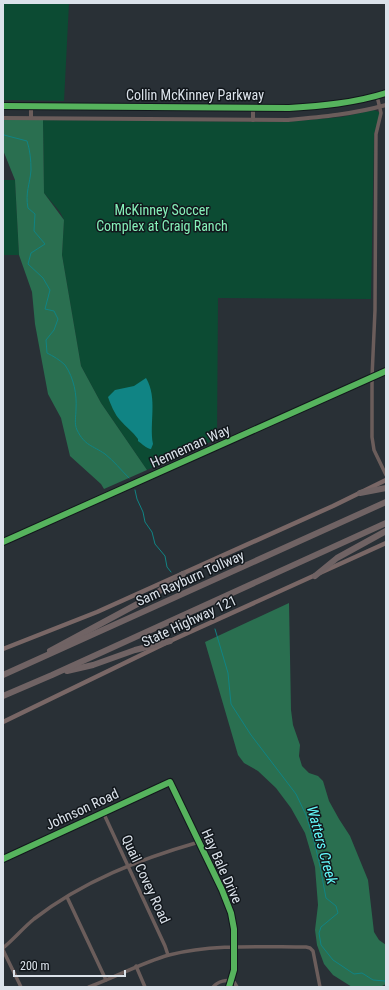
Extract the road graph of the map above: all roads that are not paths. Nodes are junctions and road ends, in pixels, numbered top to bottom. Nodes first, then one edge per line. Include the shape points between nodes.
1 (386, 93) edge
2 (377, 96) junction
3 (386, 104) edge
4 (3, 106) edge
5 (31, 106) junction
6 (380, 106) junction
7 (253, 108) junction
8 (3, 118) edge
9 (31, 118) junction
10 (253, 120) junction
11 (386, 371) edge
12 (372, 377) junction
13 (386, 475) edge
14 (386, 480) edge
15 (386, 488) edge
16 (360, 493) junction
17 (386, 502) edge
18 (386, 523) edge
19 (386, 531) edge
20 (3, 542) edge
21 (386, 544) edge
22 (183, 574) junction
23 (315, 576) junction
24 (170, 641) junction
25 (3, 649) edge
26 (24, 666) junction
27 (3, 675) edge
28 (52, 675) junction
29 (3, 696) edge
30 (3, 722) edge
31 (170, 782) joint
32 (103, 812) junction
33 (199, 842) junction
34 (3, 859) edge
35 (128, 866) junction
36 (67, 897) junction
37 (234, 948) junction
38 (3, 949) edge
39 (168, 955) junction
40 (136, 966) junction
41 (106, 980) junction
42 (231, 981) junction
43 (21, 987) edge
44 (89, 987) edge
45 (145, 987) edge
46 (214, 987) edge
47 (228, 987) edge
48 (237, 987) edge
49 (320, 987) edge

1 - 2 street, Collin McKinney Parkway
2 - 6 street
2 - 7 street, Collin McKinney Parkway via 316,107
3 - 6 street, Collin McKinney Parkway
4 - 5 street, Collin McKinney Parkway
5 - 7 street, Collin McKinney Parkway
5 - 9 street
6 - 10 street, Collin McKinney Parkway via 323,117
6 - 12 street via 381,115 376,134
7 - 10 street
8 - 9 street, Collin McKinney Parkway
9 - 10 street, Collin McKinney Parkway
11 - 12 street, Henneman Way
12 - 13 street via 372,438 374,450
12 - 20 street, Henneman Way
14 - 16 main road
15 - 16 highway
16 - 22 main road
17 - 26 highway, Sam Rayburn Tollway
18 - 28 highway
19 - 23 highway via 337,558
21 - 23 main road, State Highway 121
22 - 25 main road
22 - 26 highway via 154,595
23 - 24 main road, State Highway 121
24 - 28 highway
24 - 30 main road, State Highway 121
26 - 27 highway, Sam Rayburn Tollway
28 - 29 highway
31 - 32 street, Johnson Road
31 - 33 street, Hay Bale Drive
32 - 34 street, Johnson Road
32 - 35 street, Quail Covey Road
33 - 35 street
33 - 37 street, Hay Bale Drive via 228,905 233,922
35 - 36 street via 98,879
35 - 39 street, Quail Covey Road
36 - 38 street via 33,920
36 - 41 street
37 - 39 street
37 - 42 street, Hay Bale Drive
37 - 49 street via 310,948 313,951
38 - 43 street
39 - 40 street
40 - 41 street
40 - 45 street
41 - 44 street
42 - 46 street via 220,982
42 - 47 street, Hay Bale Drive
42 - 48 street

